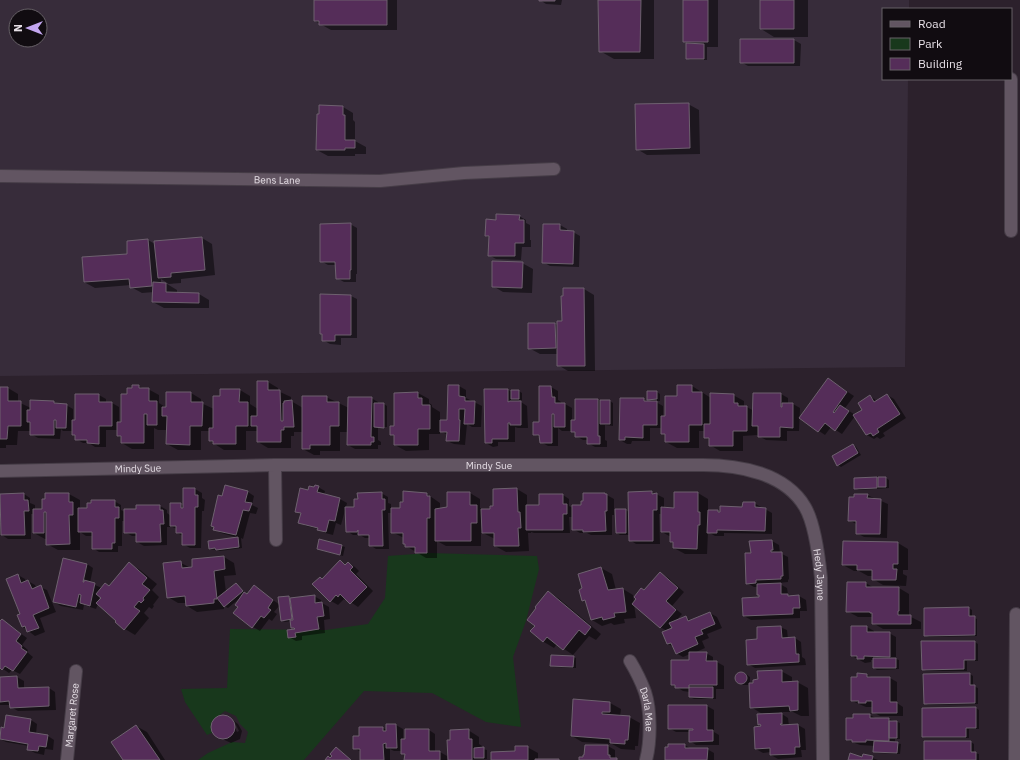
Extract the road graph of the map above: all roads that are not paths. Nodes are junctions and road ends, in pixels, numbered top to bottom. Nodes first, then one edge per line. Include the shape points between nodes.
1 (1011, 80) edge
2 (1016, 137) edge
3 (554, 169) dead end
4 (0, 176) edge
5 (1011, 231) dead end
6 (275, 465) junction
7 (703, 465) joint
8 (0, 471) edge
9 (276, 540) dead end
10 (1016, 614) dead end
11 (630, 661) dead end
12 (76, 671) dead end
13 (1017, 758) edge
14 (67, 760) edge
15 (646, 760) edge
16 (823, 760) edge

1 - 2 street
2 - 5 street
3 - 4 street, Bens Lane via 464,173 380,181
6 - 7 street, Mindy Sue
6 - 8 street, Mindy Sue
6 - 9 street
7 - 16 street, Hedy Jayne via 722,465 764,474 785,485 796,494 806,508 818,550 821,578
10 - 13 street
11 - 15 street, Darla Mae via 646,694 649,730
12 - 14 street, Margaret Rose

